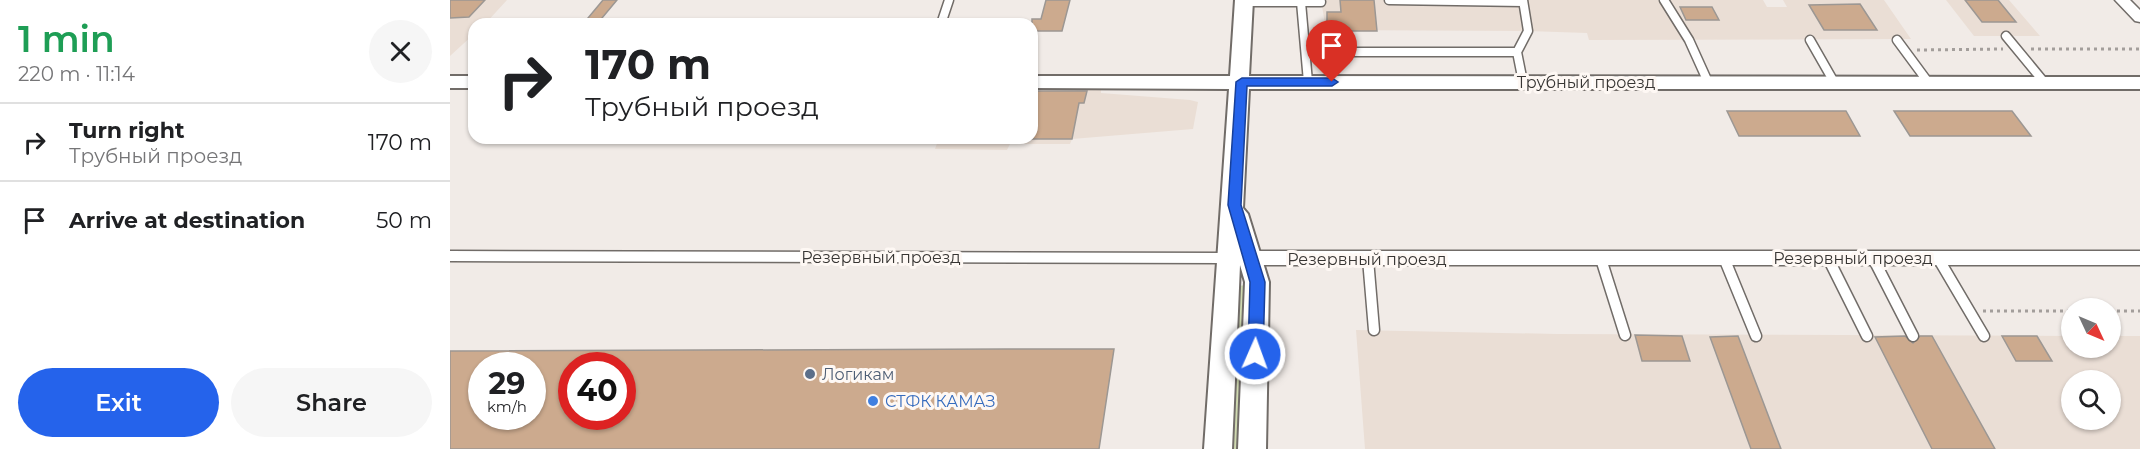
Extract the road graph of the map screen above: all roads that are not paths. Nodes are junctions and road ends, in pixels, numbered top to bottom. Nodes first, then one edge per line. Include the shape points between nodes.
1 (949, 0) edge
2 (1389, 0) edge
3 (1664, 0) edge
4 (2122, 0) edge
5 (1244, 1) edge
6 (1523, 1) edge
7 (1301, 2) junction
8 (1321, 2) dead end
9 (943, 18) edge
10 (2140, 18) edge
11 (2006, 36) dead end
12 (1810, 40) dead end
13 (1897, 40) dead end
14 (1330, 52) dead end
15 (1517, 52) junction
16 (450, 82) edge
17 (468, 82) edge
18 (1038, 82) edge
19 (1242, 82) junction
20 (1308, 82) junction
21 (1523, 82) junction
22 (1708, 82) junction
23 (1834, 82) junction
24 (1928, 82) junction
25 (2044, 82) junction
26 (2140, 82) edge
27 (450, 256) edge
28 (1240, 258) junction
29 (1724, 258) junction
30 (1828, 258) junction
31 (1873, 258) junction
32 (1938, 258) junction
33 (2140, 258) edge
34 (1368, 259) junction
35 (1601, 259) junction
36 (1374, 330) dead end
37 (1625, 335) dead end
38 (1756, 336) dead end
39 (1867, 336) dead end
40 (1913, 336) dead end
41 (1984, 336) dead end
42 (1218, 449) edge
43 (1252, 449) edge

1 - 9 lane
2 - 6 lane
3 - 22 lane via 1689,40
4 - 10 street
5 - 7 lane
5 - 19 street
6 - 15 lane via 1528,31
7 - 8 lane
7 - 20 lane
11 - 25 lane
12 - 23 lane
13 - 24 lane
14 - 15 lane
15 - 21 lane
16 - 17 street
18 - 19 street, Трубный проезд
19 - 20 street, Трубный проезд
19 - 28 street via 1234,205
20 - 21 street, Трубный проезд
21 - 22 street, Трубный проезд
22 - 23 street, Трубный проезд
23 - 24 street, Трубный проезд
24 - 25 street, Трубный проезд
25 - 26 street, Трубный проезд
27 - 28 lane, Резервный проезд
28 - 34 street, Резервный проезд
28 - 42 street
28 - 43 street via 1257,282
29 - 30 street, Резервный проезд
29 - 35 street, Резервный проезд
29 - 38 lane
30 - 31 street, Резервный проезд
30 - 39 lane
31 - 32 street, Резервный проезд
31 - 40 lane
32 - 33 street, Резервный проезд
32 - 41 lane
34 - 35 street, Резервный проезд
34 - 36 lane
35 - 37 lane

